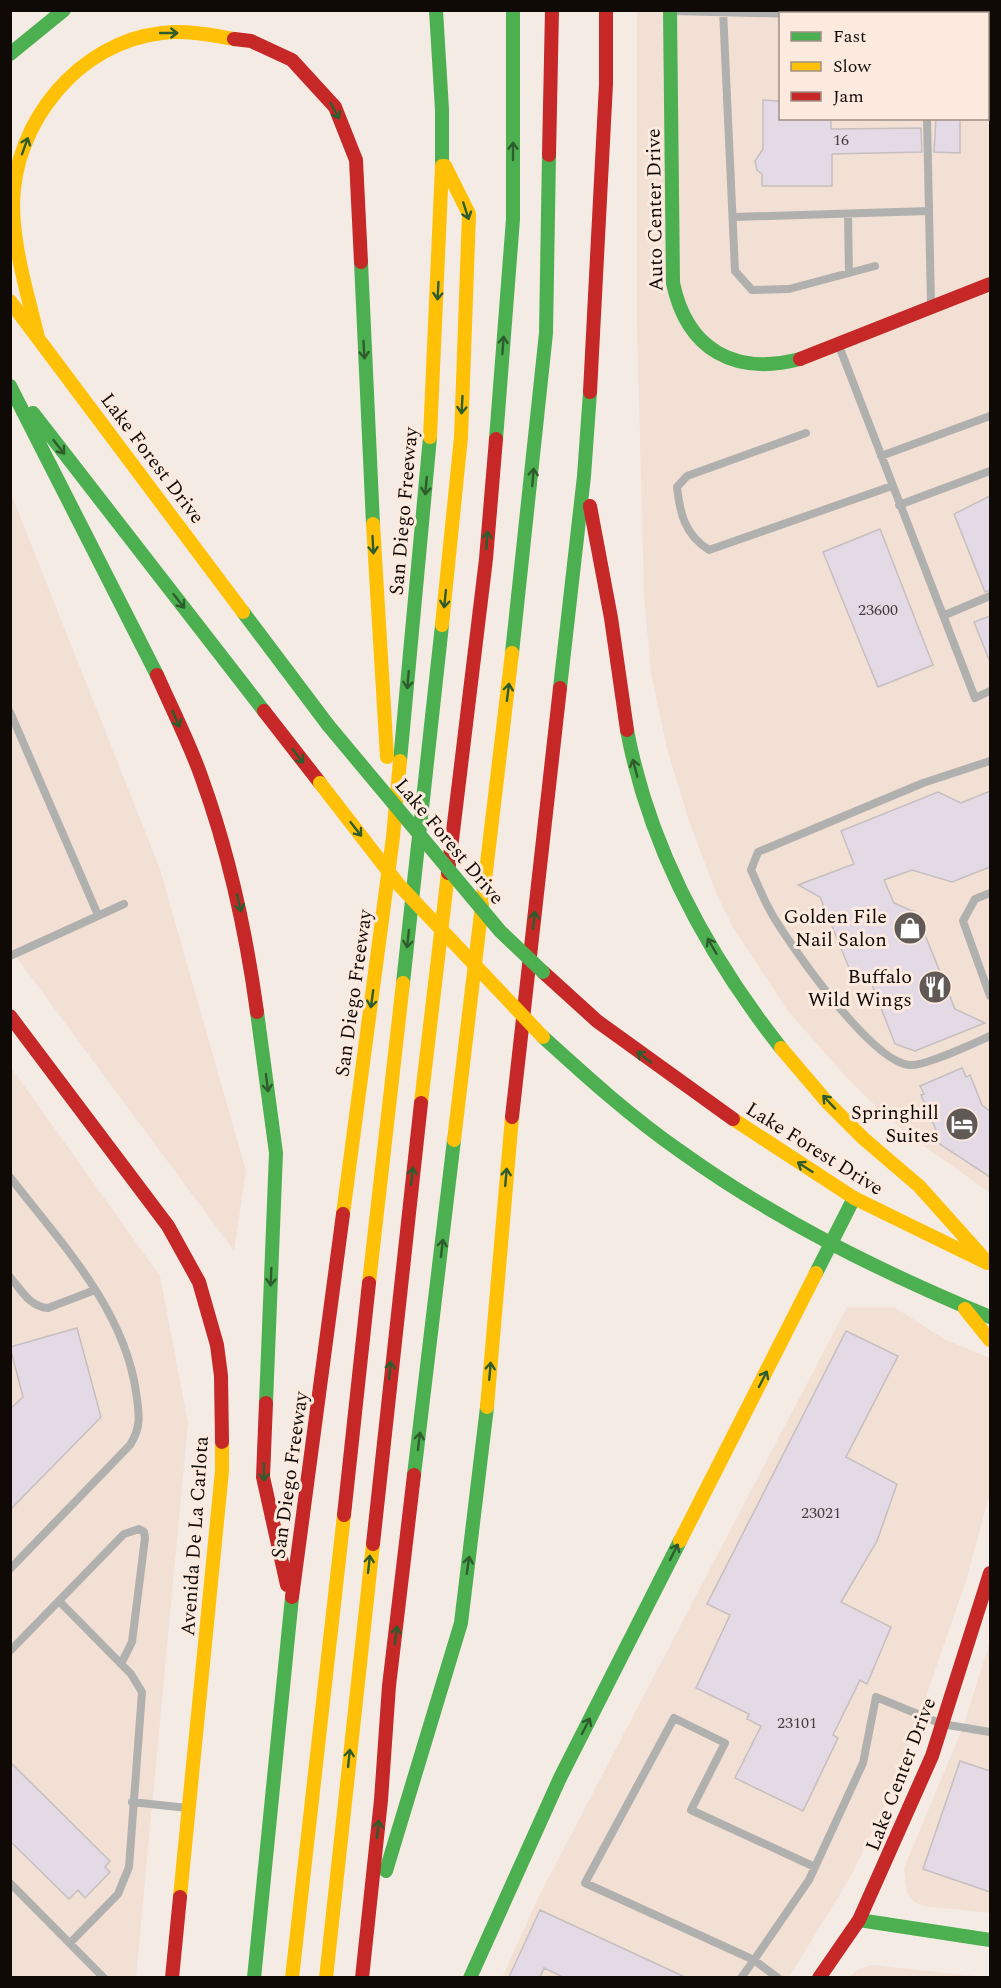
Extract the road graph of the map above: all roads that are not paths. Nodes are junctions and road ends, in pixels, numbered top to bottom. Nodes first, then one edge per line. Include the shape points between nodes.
1 (64, 10) edge
2 (436, 10) edge
3 (513, 10) edge
4 (552, 10) edge
5 (606, 10) edge
6 (670, 11) edge
7 (723, 12) edge
8 (779, 13) edge
9 (10, 54) edge
10 (927, 120) edge
11 (442, 158) junction
12 (928, 212) junction
13 (848, 214) junction
14 (734, 217) junction
15 (875, 266) dead end
16 (849, 273) junction
17 (990, 284) edge
18 (10, 301) edge
19 (932, 308) junction
20 (38, 338) junction
21 (838, 345) junction
22 (10, 385) edge
23 (990, 416) edge
24 (806, 433) dead end
25 (880, 456) junction
26 (990, 471) edge
27 (584, 476) junction
28 (892, 486) junction
29 (899, 505) junction
30 (990, 596) edge
31 (945, 615) junction
32 (990, 692) edge
33 (10, 712) edge
34 (990, 760) edge
35 (393, 837) junction
36 (990, 893) edge
37 (124, 904) dead end
38 (98, 915) junction
39 (10, 956) edge
40 (990, 996) edge
41 (10, 1016) edge
42 (990, 1036) edge
43 (10, 1177) edge
44 (854, 1198) junction
45 (832, 1245) junction
46 (989, 1263) edge
47 (10, 1277) edge
48 (96, 1290) junction
49 (963, 1306) junction
50 (990, 1317) edge
51 (990, 1340) edge
52 (10, 1569) edge
53 (990, 1573) edge
54 (60, 1602) junction
55 (291, 1606) junction
56 (10, 1652) edge
57 (121, 1664) junction
58 (942, 1724) junction
59 (990, 1732) edge
60 (132, 1802) junction
61 (189, 1808) junction
62 (815, 1867) junction
63 (10, 1883) edge
64 (859, 1920) junction
65 (366, 1939) junction
66 (990, 1940) edge
67 (70, 1943) junction
68 (754, 1960) junction
69 (104, 1977) edge
70 (172, 1977) edge
71 (254, 1977) edge
72 (292, 1977) edge
73 (326, 1977) edge
74 (362, 1977) edge
75 (470, 1977) edge
76 (741, 1977) edge
77 (778, 1977) edge
78 (819, 1977) edge

1 - 9 main road
2 - 11 main road, San Diego Freeway
73 -> 3 main road via 417,1132 486,559 513,219
65 -> 4 main road via 389,1686 531,490 546,333
5 - 27 main road via 599,260
6 - 7 lane
6 - 21 main road, Auto Center Drive via 673,283 681,314 708,348 749,365 791,362
7 - 8 lane
7 - 14 lane
10 - 12 lane
11 -> 35 main road, San Diego Freeway via 431,429
11 -> 72 main road via 470,214 460,437 435,695
12 - 13 lane
12 - 19 lane
13 - 14 lane
13 - 16 lane
14 - 16 lane via 735,271 752,290 789,289
15 - 16 lane
17 - 19 main road, Auto Center Drive
18 - 20 main road, Lake Forest Drive
19 - 21 main road, Auto Center Drive
20 -> 35 main road via 16,238 13,203 18,165 29,133 54,91 86,64 123,42 162,33 252,41 292,60 335,106 356,160 376,619
44 -> 20 main road, Lake Forest Drive, bridge via 652,1063 597,1021 500,931 328,725
21 - 25 lane
22 -> 45 main road, bridge via 399,885 543,1037 594,1084 700,1166
22 -> 55 main road via 153,666 201,775 230,862 249,944 276,1153 263,1477
23 - 25 lane
24 - 28 lane via 687,476 677,487 680,515 699,543 709,550
25 - 28 lane
26 - 29 lane
46 -> 27 main road via 918,1184 863,1139 793,1063 740,993 688,902 668,859 633,760
65 -> 27 main road via 461,1623 484,1446 506,1173
28 - 29 lane
29 - 31 lane
30 - 31 lane
31 - 32 lane via 975,698
33 - 38 lane
34 - 42 lane via 923,783 758,852 751,870 772,914 810,971 860,1032 898,1063 912,1066
35 -> 55 main road, San Diego Freeway
36 - 40 lane via 975,899 963,921
37 - 38 lane
38 - 39 lane
41 - 61 main road, Avenida De La Carlota via 168,1226 199,1282 217,1345 222,1471
43 - 48 lane
44 - 45 main road
44 - 46 main road, Lake Forest Drive
45 - 49 main road
75 -> 45 main road via 560,1778
47 - 48 lane via 24,1296 42,1308
48 - 52 lane via 130,1361 138,1428 130,1445
49 - 50 main road
49 - 51 main road
53 - 58 main road, Lake Center Drive
54 - 56 lane
54 - 57 lane
54 - 57 lane via 124,1534 139,1529 144,1532 132,1642
55 - 71 main road, San Diego Freeway
57 - 60 lane via 142,1692
58 - 59 lane
58 - 62 lane via 876,1697 863,1763
58 - 64 main road, Lake Center Drive via 932,1756
60 - 61 lane
60 - 67 lane via 129,1867 118,1894
61 - 70 main road, Avenida De La Carlota
62 - 68 lane
62 - 68 lane via 691,1810 725,1743 674,1718 585,1884
63 - 67 lane
64 - 66 main road
64 - 78 main road, Lake Center Drive
65 - 74 main road
67 - 69 lane
68 - 76 lane
68 - 77 lane

